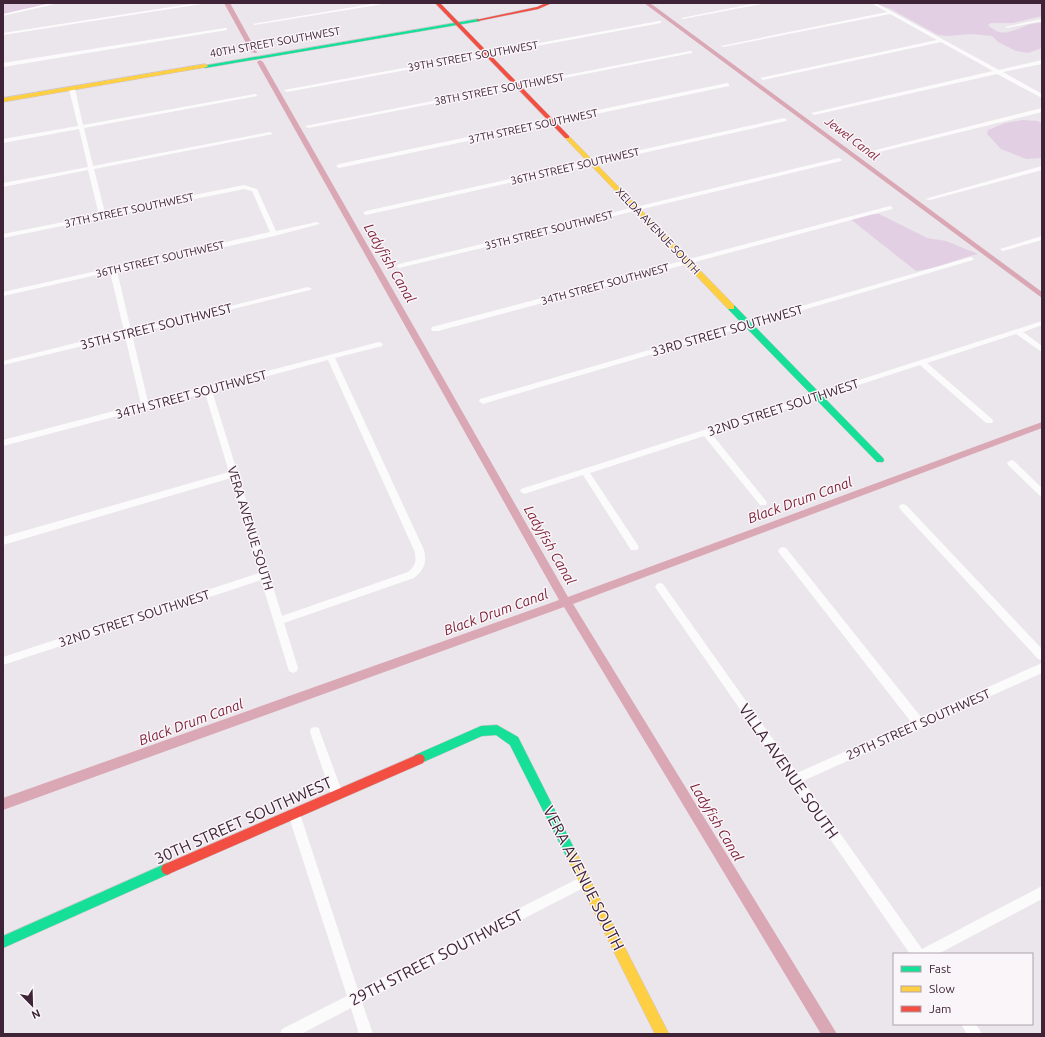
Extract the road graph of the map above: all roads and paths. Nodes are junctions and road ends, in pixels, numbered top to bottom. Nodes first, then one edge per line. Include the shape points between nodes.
1 (57, 3) edge
2 (206, 3) edge
3 (387, 3) edge
4 (436, 3) edge
5 (550, 3) edge
6 (764, 3) edge
7 (873, 3) edge
8 (891, 13) junction
9 (3, 15) edge
10 (683, 18) dead end
11 (1042, 20) edge
12 (659, 22) dead end
13 (456, 23) junction
14 (255, 24) dead end
15 (1007, 27) dead end
16 (225, 29) dead end
17 (3, 34) edge
18 (941, 41) junction
19 (723, 46) dead end
20 (690, 52) dead end
21 (486, 54) junction
22 (1042, 62) edge
23 (3, 64) edge
24 (997, 72) junction
25 (763, 78) dead end
26 (727, 85) dead end
27 (517, 86) junction
28 (72, 89) junction
29 (287, 90) dead end
30 (255, 96) dead end
31 (1042, 96) edge
32 (3, 100) edge
33 (1042, 110) edge
34 (814, 113) dead end
35 (784, 120) dead end
36 (552, 122) junction
37 (308, 126) dead end
38 (81, 127) junction
39 (270, 134) dead end
40 (3, 141) edge
41 (867, 153) dead end
42 (840, 160) dead end
43 (591, 163) junction
44 (339, 166) dead end
45 (91, 168) junction
46 (1042, 168) edge
47 (3, 185) edge
48 (928, 199) dead end
49 (890, 208) dead end
50 (636, 209) junction
51 (366, 213) dead end
52 (102, 215) junction
53 (317, 224) dead end
54 (274, 234) junction
55 (3, 236) edge
56 (1042, 238) edge
57 (1003, 249) dead end
58 (972, 259) dead end
59 (688, 262) junction
60 (399, 266) dead end
61 (113, 270) junction
62 (308, 289) dead end
63 (3, 294) edge
64 (1042, 323) edge
65 (748, 324) junction
66 (435, 329) dead end
67 (1017, 331) junction
68 (127, 332) junction
69 (379, 344) dead end
70 (1042, 350) edge
71 (331, 357) junction
72 (921, 362) junction
73 (3, 363) edge
74 (208, 390) junction
75 (817, 396) junction
76 (483, 401) dead end
77 (145, 406) junction
78 (988, 421) dead end
79 (705, 432) junction
80 (3, 443) edge
81 (880, 460) dead end
82 (1011, 463) dead end
83 (584, 472) junction
84 (234, 474) junction
85 (524, 491) dead end
86 (1042, 493) edge
87 (763, 503) dead end
88 (903, 507) dead end
89 (3, 541) edge
90 (634, 547) dead end
91 (783, 551) dead end
92 (265, 575) junction
93 (660, 588) dead end
94 (279, 621) junction
95 (1042, 656) edge
96 (3, 661) edge
97 (293, 668) dead end
98 (1042, 668) edge
99 (919, 723) junction
100 (497, 730) joint
101 (315, 732) dead end
102 (795, 779) junction
103 (337, 794) junction
104 (294, 814) junction
105 (585, 881) junction
106 (1042, 892) edge
107 (3, 942) edge
108 (917, 953) edge
109 (927, 953) edge
110 (354, 999) junction
111 (969, 1025) edge
112 (287, 1034) edge
113 (366, 1034) edge
114 (662, 1034) edge
115 (975, 1034) edge

1 - 9 street
2 - 17 street
3 - 14 street
4 - 13 street, XELDA AVENUE SOUTH
5 - 13 street, 40TH STREET SOUTHWEST via 527,11
6 - 10 street
7 - 8 street
8 - 18 street
8 - 19 street
11 - 15 street
12 - 21 street, 39TH STREET SOUTHWEST
13 - 21 street, XELDA AVENUE SOUTH
13 - 28 street, 40TH STREET SOUTHWEST
16 - 23 street
18 - 24 street
18 - 25 street
20 - 27 street, 38TH STREET SOUTHWEST
21 - 27 street, XELDA AVENUE SOUTH
21 - 29 street, 39TH STREET SOUTHWEST
22 - 24 street
24 - 31 street
24 - 34 street
26 - 36 street, 37TH STREET SOUTHWEST
27 - 36 street, XELDA AVENUE SOUTH
27 - 37 street, 38TH STREET SOUTHWEST
28 - 32 street, 40TH STREET SOUTHWEST
28 - 38 street
30 - 38 street
33 - 41 street
35 - 43 street, 36TH STREET SOUTHWEST
36 - 43 street, XELDA AVENUE SOUTH
36 - 44 street, 37TH STREET SOUTHWEST
38 - 40 street
38 - 45 street
39 - 45 street
42 - 50 street, 35TH STREET SOUTHWEST
43 - 50 street, XELDA AVENUE SOUTH
43 - 51 street, 36TH STREET SOUTHWEST
45 - 47 street
45 - 52 street
46 - 48 street
49 - 59 street, 34TH STREET SOUTHWEST
50 - 59 street, XELDA AVENUE SOUTH
50 - 60 street, 35TH STREET SOUTHWEST
52 - 54 street, 37TH STREET SOUTHWEST via 244,187 255,190
52 - 55 street, 37TH STREET SOUTHWEST
53 - 54 street, 36TH STREET SOUTHWEST
54 - 61 street, 36TH STREET SOUTHWEST
56 - 57 street
58 - 65 street, 33RD STREET SOUTHWEST
59 - 65 street, XELDA AVENUE SOUTH
59 - 66 street, 34TH STREET SOUTHWEST
61 - 63 street, 36TH STREET SOUTHWEST
61 - 68 street
62 - 68 street, 35TH STREET SOUTHWEST
64 - 67 street, 32ND STREET SOUTHWEST
65 - 75 street, XELDA AVENUE SOUTH
65 - 76 street, 33RD STREET SOUTHWEST
67 - 70 street
67 - 72 street, 32ND STREET SOUTHWEST
68 - 73 street, 35TH STREET SOUTHWEST
68 - 77 street
69 - 71 street, 34TH STREET SOUTHWEST
71 - 74 street, 34TH STREET SOUTHWEST
71 - 94 street via 422,560 411,576
72 - 75 street, 32ND STREET SOUTHWEST
72 - 78 street
74 - 77 street, 34TH STREET SOUTHWEST
74 - 84 street, VERA AVENUE SOUTH
75 - 79 street, 32ND STREET SOUTHWEST
75 - 81 street, XELDA AVENUE SOUTH
77 - 80 street, 34TH STREET SOUTHWEST
79 - 83 street, 32ND STREET SOUTHWEST
79 - 87 street
82 - 86 street
83 - 85 street, 32ND STREET SOUTHWEST
83 - 90 street
84 - 89 street
84 - 92 street, VERA AVENUE SOUTH
88 - 95 street
91 - 99 street
92 - 94 street, VERA AVENUE SOUTH
92 - 96 street, 32ND STREET SOUTHWEST
93 - 102 street, VILLA AVENUE SOUTH
94 - 97 street, VERA AVENUE SOUTH
98 - 99 street, 29TH STREET SOUTHWEST
99 - 102 street, 29TH STREET SOUTHWEST
100 - 103 street, 30TH STREET SOUTHWEST via 481,731
100 - 105 street, VERA AVENUE SOUTH via 514,741
101 - 103 street
102 - 108 street, VILLA AVENUE SOUTH
103 - 104 street, 30TH STREET SOUTHWEST
104 - 107 street, 30TH STREET SOUTHWEST
104 - 110 street
105 - 110 street, 29TH STREET SOUTHWEST
105 - 114 street, VERA AVENUE SOUTH
106 - 109 street
110 - 112 street, 29TH STREET SOUTHWEST
110 - 113 street
111 - 115 street

